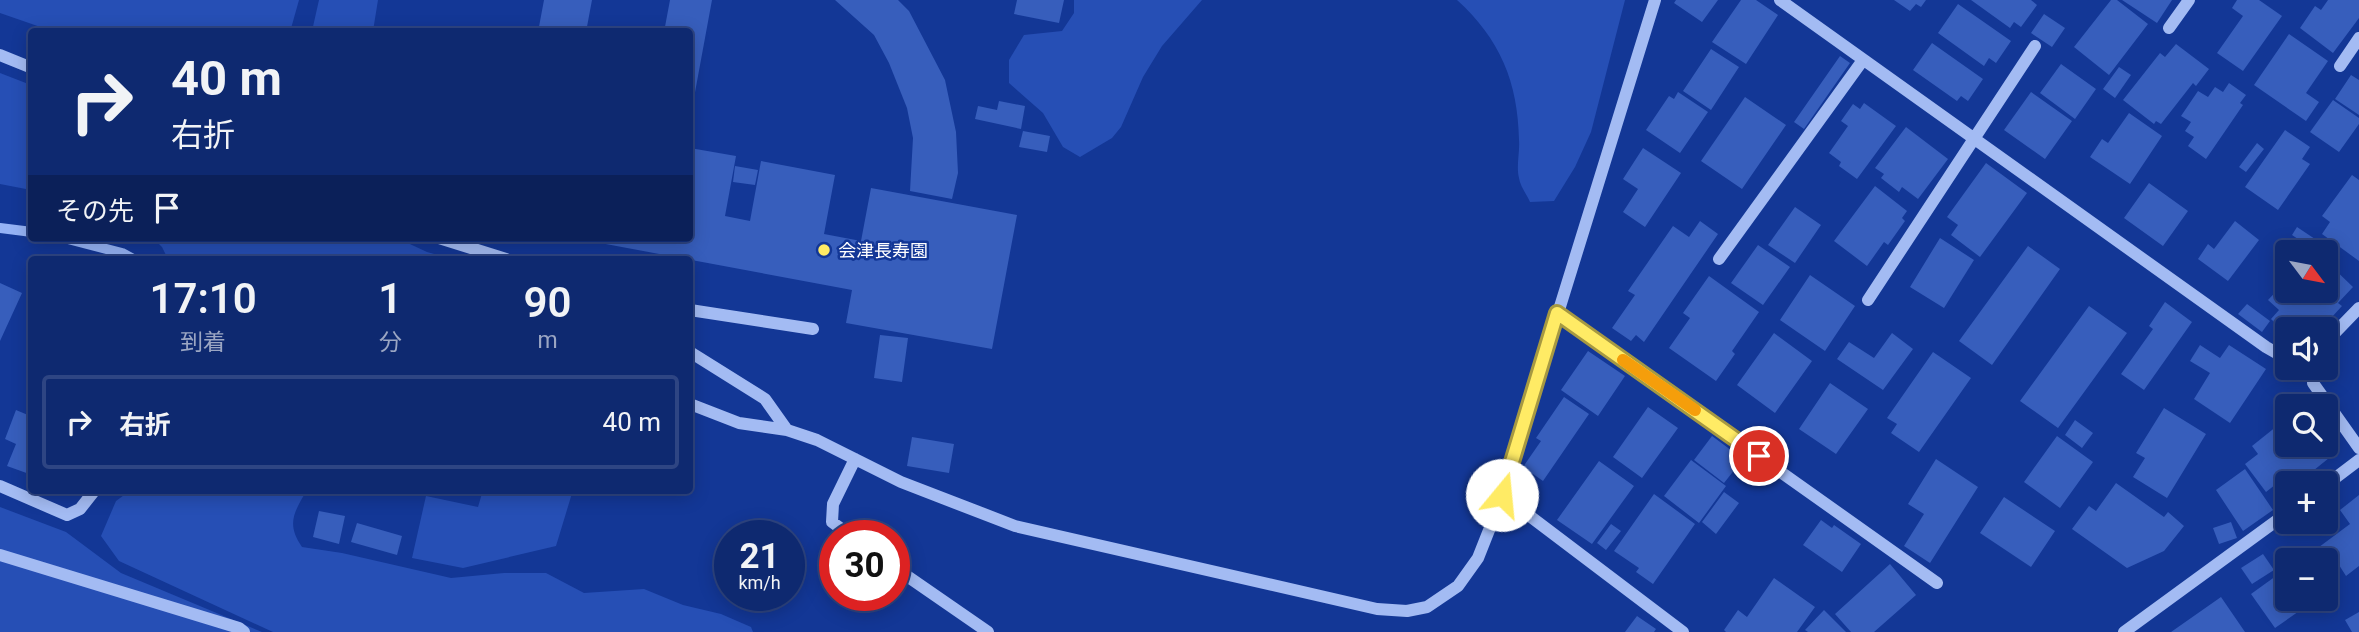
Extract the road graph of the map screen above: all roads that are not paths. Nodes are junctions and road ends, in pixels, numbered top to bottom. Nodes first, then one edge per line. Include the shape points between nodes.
1 (1655, 0) edge
2 (1780, 0) edge
3 (2189, 0) edge
4 (2169, 28) dead end
5 (2359, 38) edge
6 (2035, 46) dead end
7 (0, 55) edge
8 (1863, 60) junction
9 (28, 66) edge
10 (2340, 66) dead end
11 (1975, 138) junction
12 (452, 242) edge
13 (496, 256) edge
14 (1719, 260) dead end
15 (1868, 300) dead end
16 (2359, 308) edge
17 (693, 310) edge
18 (1557, 313) junction
19 (813, 329) dead end
20 (2338, 330) edge
21 (2275, 352) edge
22 (693, 354) edge
23 (2313, 380) edge
24 (693, 405) edge
25 (787, 430) junction
26 (2359, 448) edge
27 (855, 459) junction
28 (2359, 460) edge
29 (2338, 476) edge
30 (0, 486) edge
31 (92, 494) edge
32 (1502, 495) junction
33 (832, 520) edge
34 (2275, 522) edge
35 (0, 555) edge
36 (910, 578) edge
37 (1937, 583) dead end
38 (244, 632) edge
39 (988, 632) edge
40 (1684, 632) edge
41 (2124, 632) edge

1 - 18 street
2 - 8 street
3 - 4 street
5 - 10 street
6 - 11 street
7 - 9 street
8 - 11 street
8 - 14 street
11 - 15 street
11 - 21 street
12 - 13 street
16 - 20 street
17 - 19 street
18 - 32 street
18 - 37 street
22 - 25 street via 765,399
23 - 26 street
24 - 25 street via 739,423
25 - 27 street
27 - 32 street via 1015,526 1377,609 1407,611 1427,607 1458,586 1478,558
27 - 33 street via 833,504
28 - 29 street
30 - 31 street via 66,515 80,509
32 - 40 street
34 - 41 street
35 - 38 street
36 - 39 street

